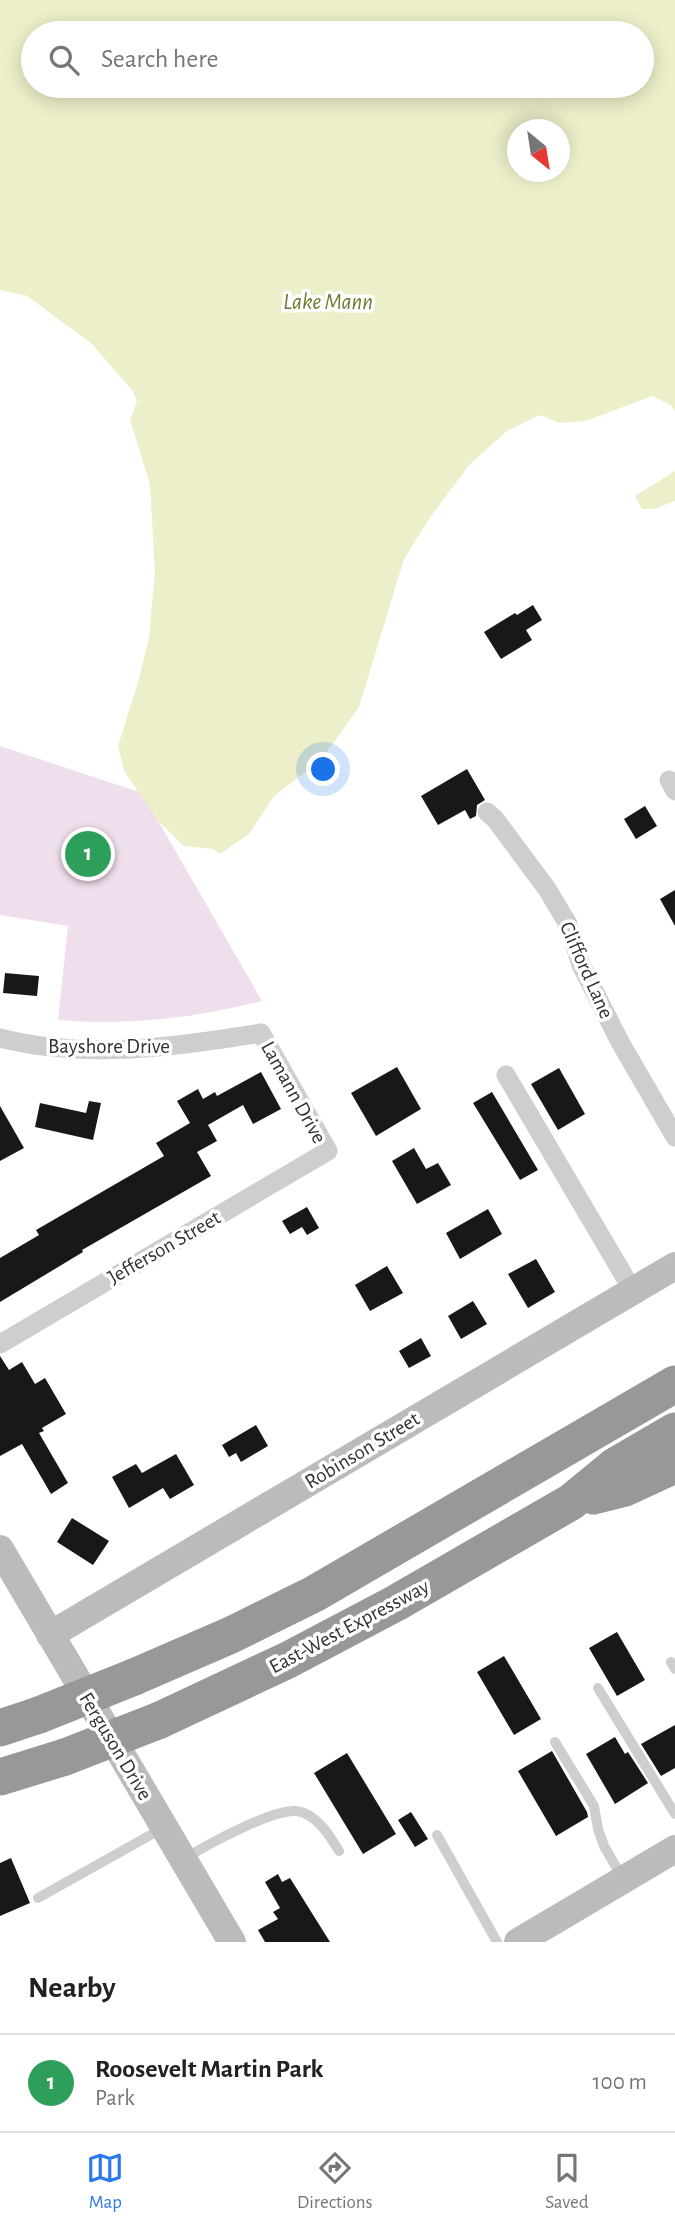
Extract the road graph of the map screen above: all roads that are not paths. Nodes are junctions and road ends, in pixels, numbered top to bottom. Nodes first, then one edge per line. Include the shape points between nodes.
1 (487, 812) dead end
2 (261, 1033) joint
3 (0, 1038) edge
4 (506, 1075) dead end
5 (675, 1137) edge
6 (328, 1151) joint
7 (675, 1266) edge
8 (633, 1291) junction
9 (0, 1344) edge
10 (675, 1384) edge
11 (675, 1431) edge
12 (675, 1465) edge
13 (571, 1502) junction
14 (0, 1549) edge
15 (50, 1635) junction
16 (598, 1688) dead end
17 (0, 1728) edge
18 (555, 1742) dead end
19 (0, 1777) edge
20 (675, 1814) edge
21 (164, 1828) junction
22 (437, 1835) dead end
23 (675, 1849) edge
24 (339, 1851) dead end
25 (183, 1860) junction
26 (623, 1880) junction
27 (38, 1898) dead end
28 (232, 1942) edge
29 (497, 1942) edge
30 (517, 1942) edge

1 - 5 street, Clifford Lane via 568,924 581,965
2 - 3 street, Bayshore Drive via 138,1050 31,1046
2 - 6 street, Lamann Drive
4 - 8 street
6 - 9 street, Jefferson Street
7 - 8 street, Robinson Street
8 - 15 street, Robinson Street
10 - 17 highway, bridge via 314,1594 134,1677
11 - 13 highway, East-West Expressway via 615,1466
12 - 13 highway via 625,1488
13 - 19 highway, East-West Expressway, bridge via 288,1660 160,1720
14 - 15 street, Ferguson Drive
15 - 21 street, Ferguson Drive
16 - 20 lane
18 - 26 lane via 594,1806 604,1846
21 - 25 street, Ferguson Drive
21 - 27 lane
22 - 29 lane
23 - 26 street
24 - 25 lane via 310,1816 296,1811 253,1823
25 - 28 street, Ferguson Drive
26 - 30 street

